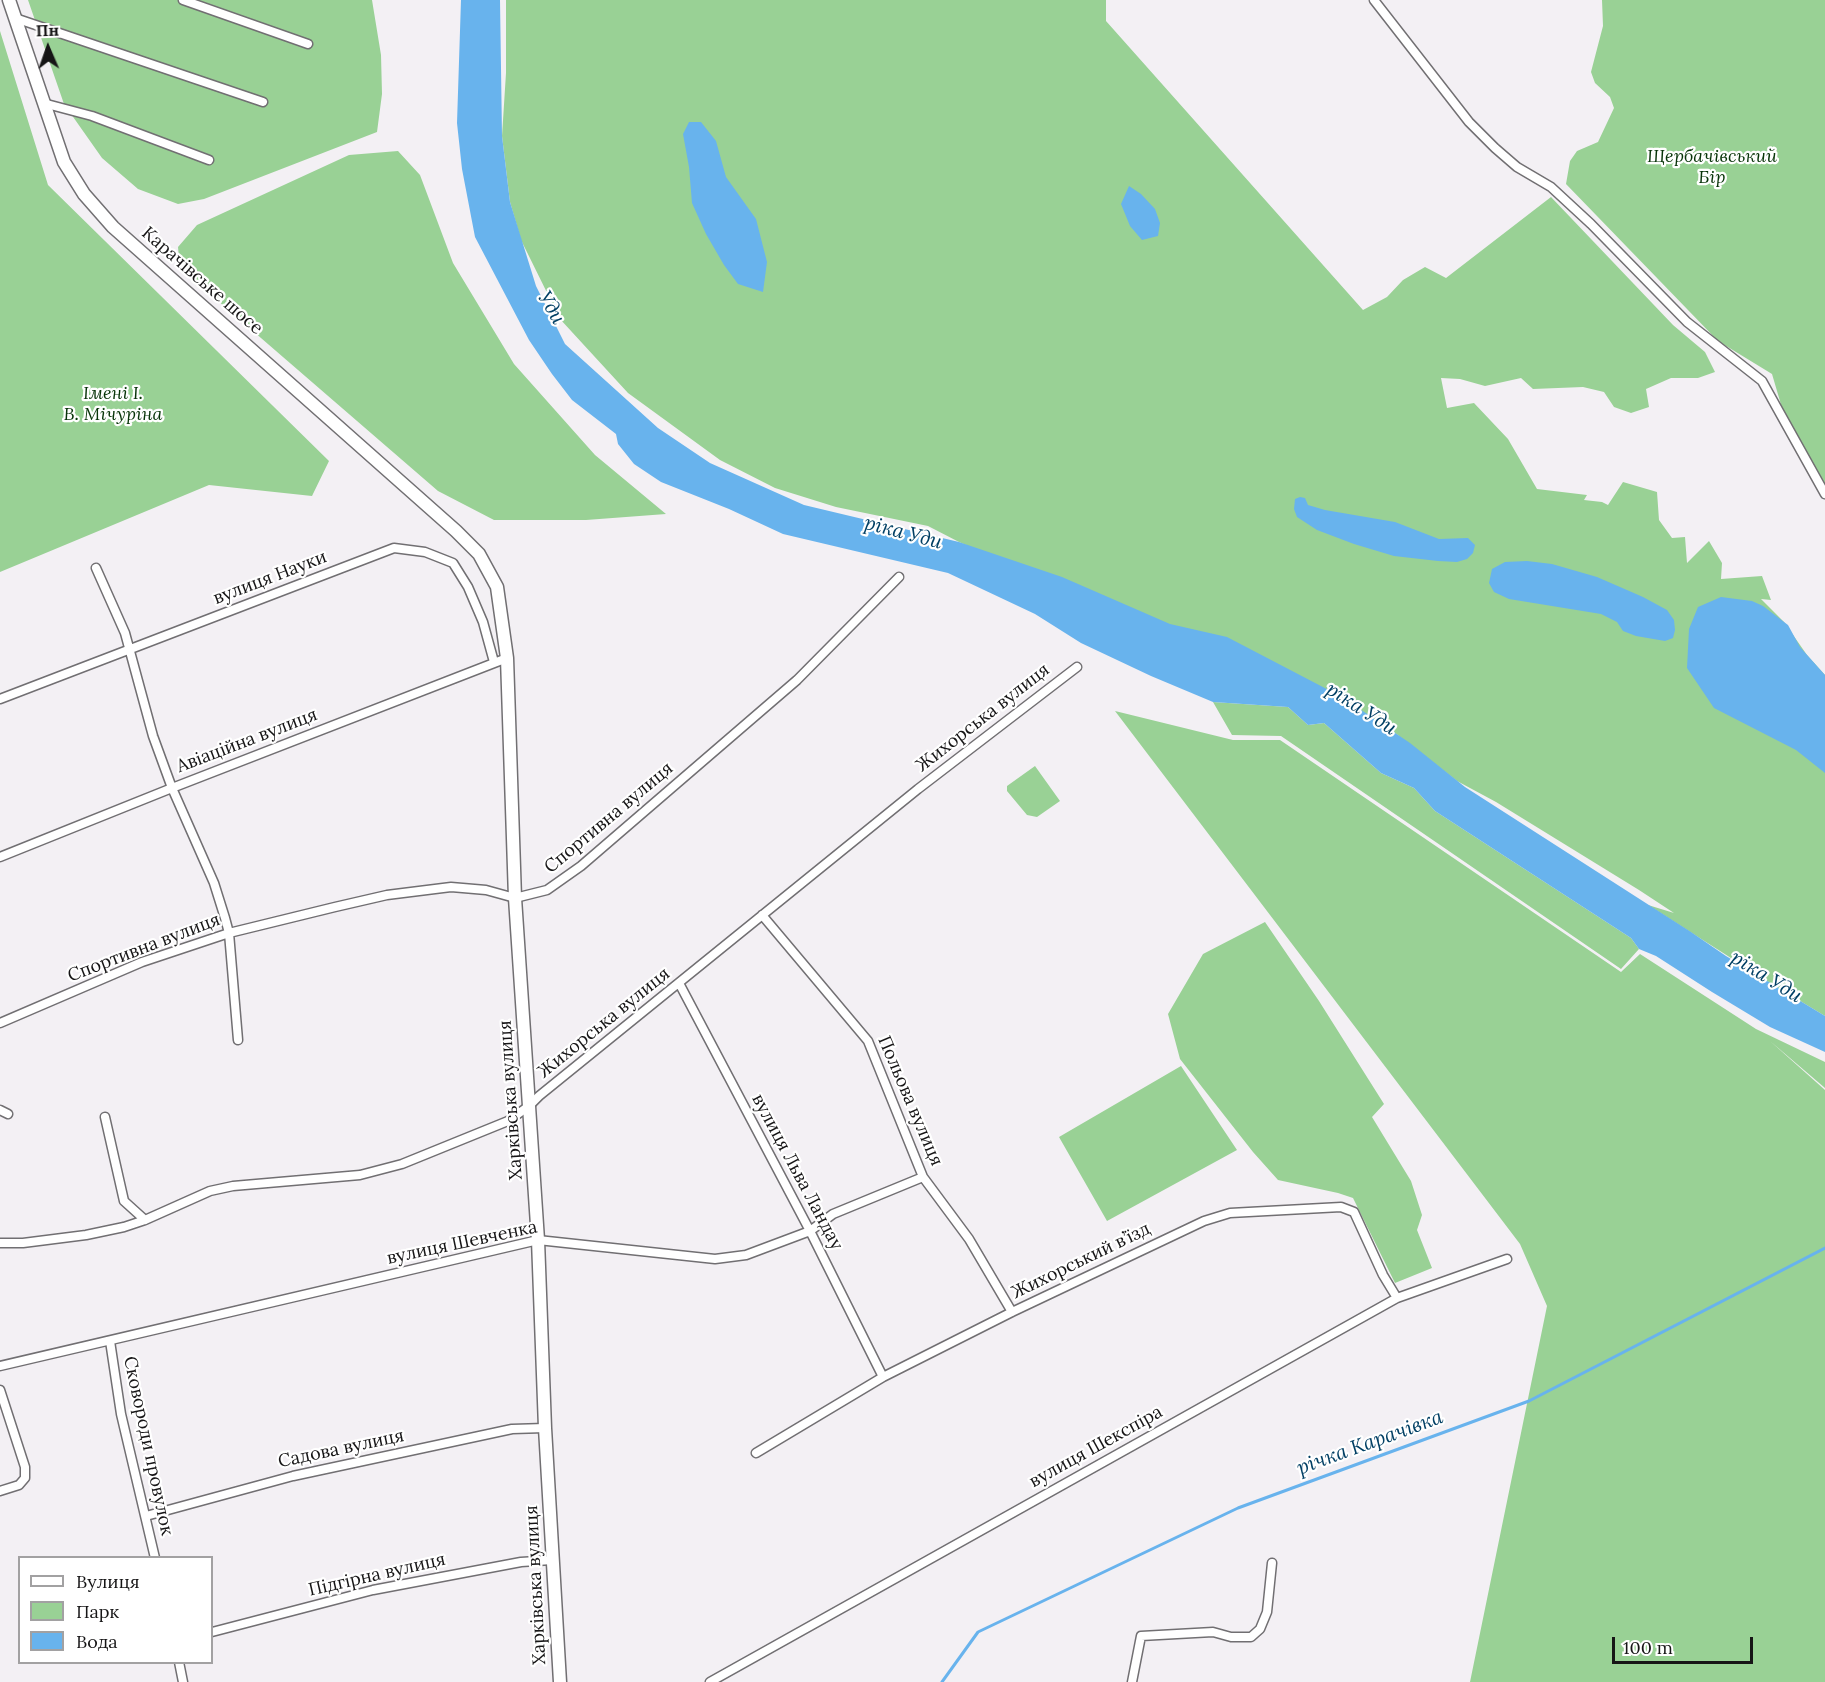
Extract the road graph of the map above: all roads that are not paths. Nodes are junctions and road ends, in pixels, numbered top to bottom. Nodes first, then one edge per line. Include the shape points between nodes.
1 (9, 0) edge
2 (183, 0) edge
3 (1374, 0) edge
4 (15, 18) junction
5 (308, 44) dead end
6 (263, 102) dead end
7 (43, 103) junction
8 (209, 160) dead end
9 (1825, 494) edge
10 (456, 531) joint
11 (96, 568) dead end
12 (899, 577) dead end
13 (129, 649) junction
14 (507, 657) junction
15 (494, 662) junction
16 (1077, 667) dead end
17 (0, 699) edge
18 (172, 788) junction
19 (0, 858) edge
20 (515, 898) junction
21 (762, 915) junction
22 (228, 933) junction
23 (679, 984) junction
24 (0, 1023) edge
25 (237, 1040) dead end
26 (529, 1106) junction
27 (105, 1117) dead end
28 (923, 1177) junction
29 (145, 1220) junction
30 (810, 1232) junction
31 (538, 1240) junction
32 (0, 1243) edge
33 (1507, 1259) dead end
34 (1397, 1298) junction
35 (1012, 1312) junction
36 (110, 1341) junction
37 (0, 1366) edge
38 (883, 1377) junction
39 (0, 1390) edge
40 (545, 1428) junction
41 (756, 1453) dead end
42 (0, 1491) edge
43 (146, 1516) junction
44 (155, 1556) edge
45 (552, 1560) junction
46 (1272, 1563) dead end
47 (213, 1632) edge
48 (179, 1664) edge
49 (183, 1682) edge
50 (560, 1682) edge
51 (710, 1682) edge
52 (1132, 1682) edge

1 - 4 main road, Карачівське шосе
2 - 5 street
3 - 9 street via 1469,122 1495,148 1517,167 1551,187 1687,322 1762,381
4 - 6 street
4 - 7 main road, Карачівське шосе
7 - 8 street via 92,116
7 - 10 main road, Карачівське шосе via 64,162 84,194 113,227
10 - 14 main road, Харківська вулиця via 478,554 497,587
11 - 13 street
12 - 20 street, Спортивна вулиця via 797,680 581,866 547,890
13 - 15 street, вулиця Науки via 394,548 425,552 453,563 483,622
13 - 17 street, вулиця Науки
13 - 18 street
14 - 15 street, Авіаційна вулиця
14 - 20 main road, Харківська вулиця
15 - 18 street, Авіаційна вулиця
16 - 21 street, Жихорська вулиця
18 - 19 street, Авіаційна вулиця
18 - 22 street via 214,883
20 - 22 street, Спортивна вулиця via 451,886 387,895
20 - 26 main road, Харківська вулиця
21 - 23 street, Жихорська вулиця
21 - 28 street, Польова вулиця via 868,1041
22 - 24 street, Спортивна вулиця via 142,962
22 - 25 street
23 - 26 street, Жихорська вулиця
23 - 30 street, вулиця Льва Ландау
26 - 29 street, Жихорська вулиця via 508,1121 402,1164 360,1175 210,1191
26 - 31 main road, Харківська вулиця
27 - 29 street via 124,1201
28 - 30 street, вулиця Шевченка via 832,1214
28 - 35 street, Польова вулиця via 969,1239
29 - 32 street, Жихорська вулиця via 86,1235
30 - 31 street, вулиця Шевченка via 746,1255 715,1259
30 - 38 street, вулиця Льва Ландау
31 - 36 street, вулиця Шевченка
31 - 40 main road, Харківська вулиця
33 - 34 street, вулиця Шекспіра
34 - 35 street, Жихорський в’їзд via 1354,1212 1341,1207 1230,1213 1204,1221
34 - 51 street, вулиця Шекспіра
35 - 38 street, Жихорський в’їзд
36 - 37 street, вулиця Шевченка
36 - 43 street, Сковороди провулок via 121,1414
38 - 41 street, Жихорський в’їзд
39 - 42 street via 25,1467 25,1478 19,1485
40 - 43 street, Садова вулиця via 512,1429 292,1476
40 - 45 main road, Харківська вулиця
43 - 44 street, Сковороди провулок
45 - 47 street, Підгірна вулиця via 521,1562 373,1590
45 - 50 main road, Харківська вулиця
46 - 52 street via 1267,1612 1260,1629 1251,1637 1213,1632 1141,1636
48 - 49 street

